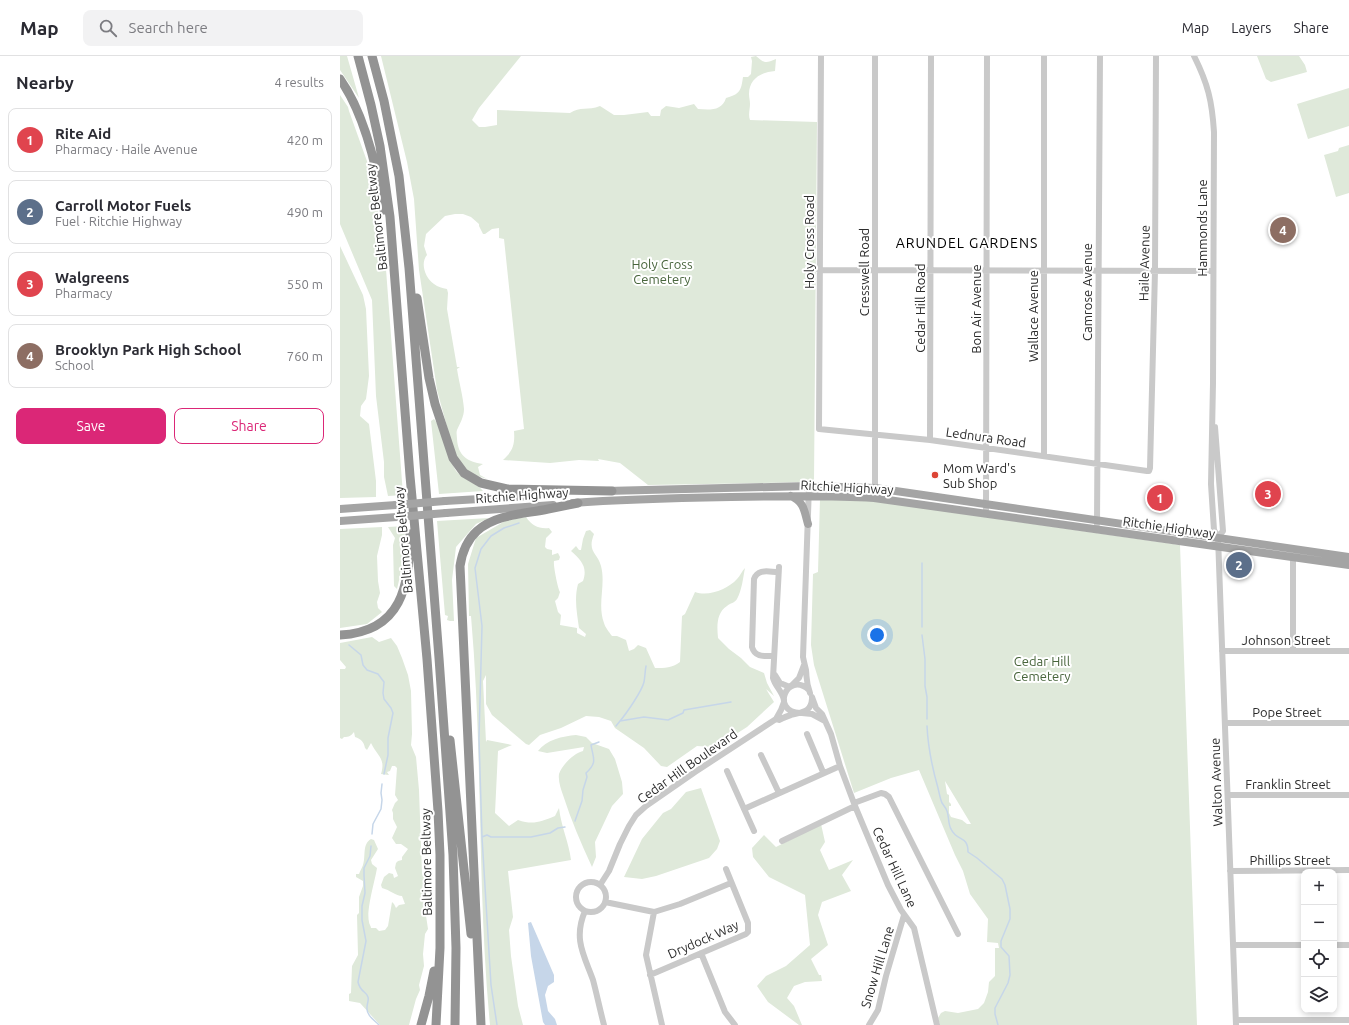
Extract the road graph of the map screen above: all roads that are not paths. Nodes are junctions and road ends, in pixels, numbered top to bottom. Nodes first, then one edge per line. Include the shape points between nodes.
1 (358, 56) edge
2 (372, 56) edge
3 (820, 56) edge
4 (875, 56) edge
5 (931, 56) edge
6 (987, 56) edge
7 (1044, 56) edge
8 (1100, 56) edge
9 (1156, 56) edge
10 (1194, 56) edge
11 (340, 79) edge
12 (406, 229) junction
13 (395, 270) junction
14 (819, 270) junction
15 (875, 270) junction
16 (931, 270) junction
17 (987, 270) junction
18 (1044, 270) junction
19 (1099, 270) junction
20 (1155, 271) junction
21 (1213, 271) junction
22 (1213, 404) junction
23 (818, 429) joint
24 (875, 434) junction
25 (930, 440) junction
26 (986, 448) junction
27 (1212, 452) junction
28 (1044, 456) junction
29 (1097, 464) junction
30 (1149, 471) joint
31 (410, 476) junction
32 (1220, 483) junction
33 (1211, 484) junction
34 (809, 486) junction
35 (875, 488) junction
36 (612, 491) junction
37 (790, 496) junction
38 (809, 496) junction
39 (578, 503) junction
40 (986, 503) junction
41 (1221, 503) junction
42 (340, 509) edge
43 (986, 513) junction
44 (1097, 520) junction
45 (340, 521) edge
46 (808, 524) junction
47 (1097, 529) junction
48 (1218, 538) junction
49 (1218, 547) junction
50 (1293, 557) junction
51 (1349, 557) edge
52 (1349, 565) edge
53 (340, 635) edge
54 (1222, 651) junction
55 (1293, 651) junction
56 (1349, 651) edge
57 (774, 656) junction
58 (439, 658) junction
59 (804, 665) junction
60 (774, 671) junction
61 (791, 686) junction
62 (811, 695) junction
63 (784, 701) junction
64 (801, 713) junction
65 (776, 719) junction
66 (825, 721) junction
67 (1225, 723) junction
68 (1349, 723) edge
69 (807, 734) dead end
70 (761, 755) dead end
71 (840, 766) junction
72 (727, 771) dead end
73 (823, 772) junction
74 (779, 793) junction
75 (1228, 795) junction
76 (1349, 795) edge
77 (855, 804) junction
78 (744, 809) junction
79 (754, 831) dead end
80 (782, 841) dead end
81 (726, 869) dead end
82 (1349, 870) edge
83 (1230, 871) junction
84 (731, 883) junction
85 (600, 885) junction
86 (441, 900) junction
87 (605, 902) junction
88 (585, 912) junction
89 (654, 912) junction
90 (904, 915) junction
91 (958, 934) dead end
92 (1233, 945) junction
93 (1301, 945) edge
94 (1337, 945) edge
95 (1349, 945) edge
96 (701, 953) junction
97 (650, 975) junction
98 (1349, 1020) edge
99 (1236, 1023) edge
100 (422, 1025) edge
101 (436, 1025) edge
102 (455, 1025) edge
103 (481, 1025) edge
104 (604, 1025) edge
105 (662, 1025) edge
106 (735, 1025) edge
107 (869, 1025) edge
108 (937, 1025) edge

1 - 13 highway, Baltimore Beltway via 386,179
2 - 12 highway, Baltimore Beltway via 393,143
3 - 14 street, Holy Cross Road
4 - 15 street, Cresswell Road
5 - 16 street, Cedar Hill Road
6 - 17 street, Bon Air Avenue
7 - 18 street, Wallace Avenue
8 - 19 street, Camrose Avenue
9 - 20 street, Haile Avenue
10 - 21 street, Hammonds Lane via 1208,87 1213,117
11 - 13 highway via 351,96 372,153
12 - 36 highway via 435,404 448,447 458,466 472,478 488,486 533,490
12 - 58 highway, Baltimore Beltway
13 - 31 highway, Baltimore Beltway
14 - 15 street
14 - 23 street, Holy Cross Road
15 - 16 street
15 - 24 street, Cresswell Road
16 - 17 street
16 - 25 street, Cedar Hill Road
17 - 18 street
17 - 26 street, Bon Air Avenue
18 - 19 street
18 - 28 street, Wallace Avenue
19 - 20 street
19 - 29 street, Camrose Avenue
20 - 21 street
20 - 30 street, Haile Avenue
21 - 22 street, Hammonds Lane
22 - 27 street, Hammonds Lane
22 - 32 street, Hammonds Lane
23 - 24 street, Lednura Road
24 - 25 street, Lednura Road
24 - 35 street, Cresswell Road
25 - 26 street, Lednura Road
26 - 28 street, Lednura Road
26 - 40 street, Bon Air Avenue
27 - 32 street via 1215,457 1216,478
27 - 33 street, Hammonds Lane
28 - 29 street, Lednura Road
29 - 30 street, Lednura Road
29 - 44 street, Camrose Avenue
31 - 53 highway via 409,564 399,602 386,619 370,630
31 - 86 highway, Baltimore Beltway via 438,811
32 - 41 street, Hammonds Lane
33 - 41 street via 1216,488
33 - 48 street, Hammonds Lane via 1214,530
34 - 35 main road, Ritchie Highway
34 - 36 main road, Ritchie Highway
34 - 38 street
35 - 40 main road, Ritchie Highway
36 - 42 main road, Ritchie Highway, bridge
37 - 38 main road, Ritchie Highway
37 - 39 main road, Ritchie Highway via 663,498
37 - 46 main road via 802,504
38 - 43 main road, Ritchie Highway via 874,498
38 - 46 street
39 - 45 main road, Ritchie Highway, bridge
39 - 103 highway via 500,519 483,526 467,544 460,566
40 - 43 street, Bon Air Avenue
40 - 44 main road, Ritchie Highway
41 - 48 street, Hammonds Lane via 1223,531
43 - 47 main road, Ritchie Highway
44 - 47 street, Camrose Avenue
44 - 48 main road, Ritchie Highway
46 - 59 street
47 - 49 main road, Ritchie Highway
48 - 49 street, Walton Avenue
48 - 51 main road, Ritchie Highway
49 - 50 main road, Ritchie Highway
49 - 54 street, Walton Avenue
50 - 52 main road, Ritchie Highway
50 - 55 street
54 - 55 street, Johnson Street
54 - 67 street, Walton Avenue
55 - 56 street, Johnson Street
57 - 57 street via 779,570 760,572 754,579 752,648 758,656
57 - 60 street
58 - 102 highway, Baltimore Beltway via 455,900
58 - 103 highway via 452,749
59 - 61 street via 799,678
59 - 62 street
60 - 61 street via 778,682
60 - 63 street via 775,686
61 - 62 street via 802,686
61 - 63 street via 785,693
62 - 64 street via 810,706
62 - 66 street, Cedar Hill Lane
63 - 64 street via 791,711
63 - 65 street
64 - 65 street, Cedar Hill Boulevard
64 - 66 street via 812,714
65 - 85 street, Cedar Hill Boulevard via 665,792 641,811 629,826
66 - 71 street, Cedar Hill Lane
67 - 68 street, Pope Street
67 - 75 street, Walton Avenue
69 - 73 street
70 - 74 street
71 - 73 street
71 - 77 street, Cedar Hill Lane
72 - 78 street
73 - 74 street
74 - 78 street
75 - 76 street, Franklin Street
75 - 83 street, Walton Avenue
77 - 80 street
77 - 90 street, Cedar Hill Lane
77 - 91 street via 880,793 888,797
78 - 79 street
81 - 84 street, Drydock Way
82 - 83 street, Phillips Street
83 - 92 street, Walton Avenue
84 - 89 street
84 - 96 street, Drydock Way via 748,923 748,932
85 - 87 street via 606,895
85 - 88 street via 589,882 577,890 577,904
86 - 100 highway via 432,981
86 - 101 highway, Baltimore Beltway
87 - 88 street via 598,911
87 - 89 street
88 - 104 street via 581,919 581,951 593,980
89 - 97 street via 646,955
90 - 107 street, Snow Hill Lane via 878,1010
90 - 108 street, Cedar Hill Lane via 916,933
92 - 93 street
92 - 99 street, Walton Avenue
94 - 95 street
96 - 97 street, Drydock Way
96 - 106 street via 725,1012
97 - 105 street
98 - 99 street

